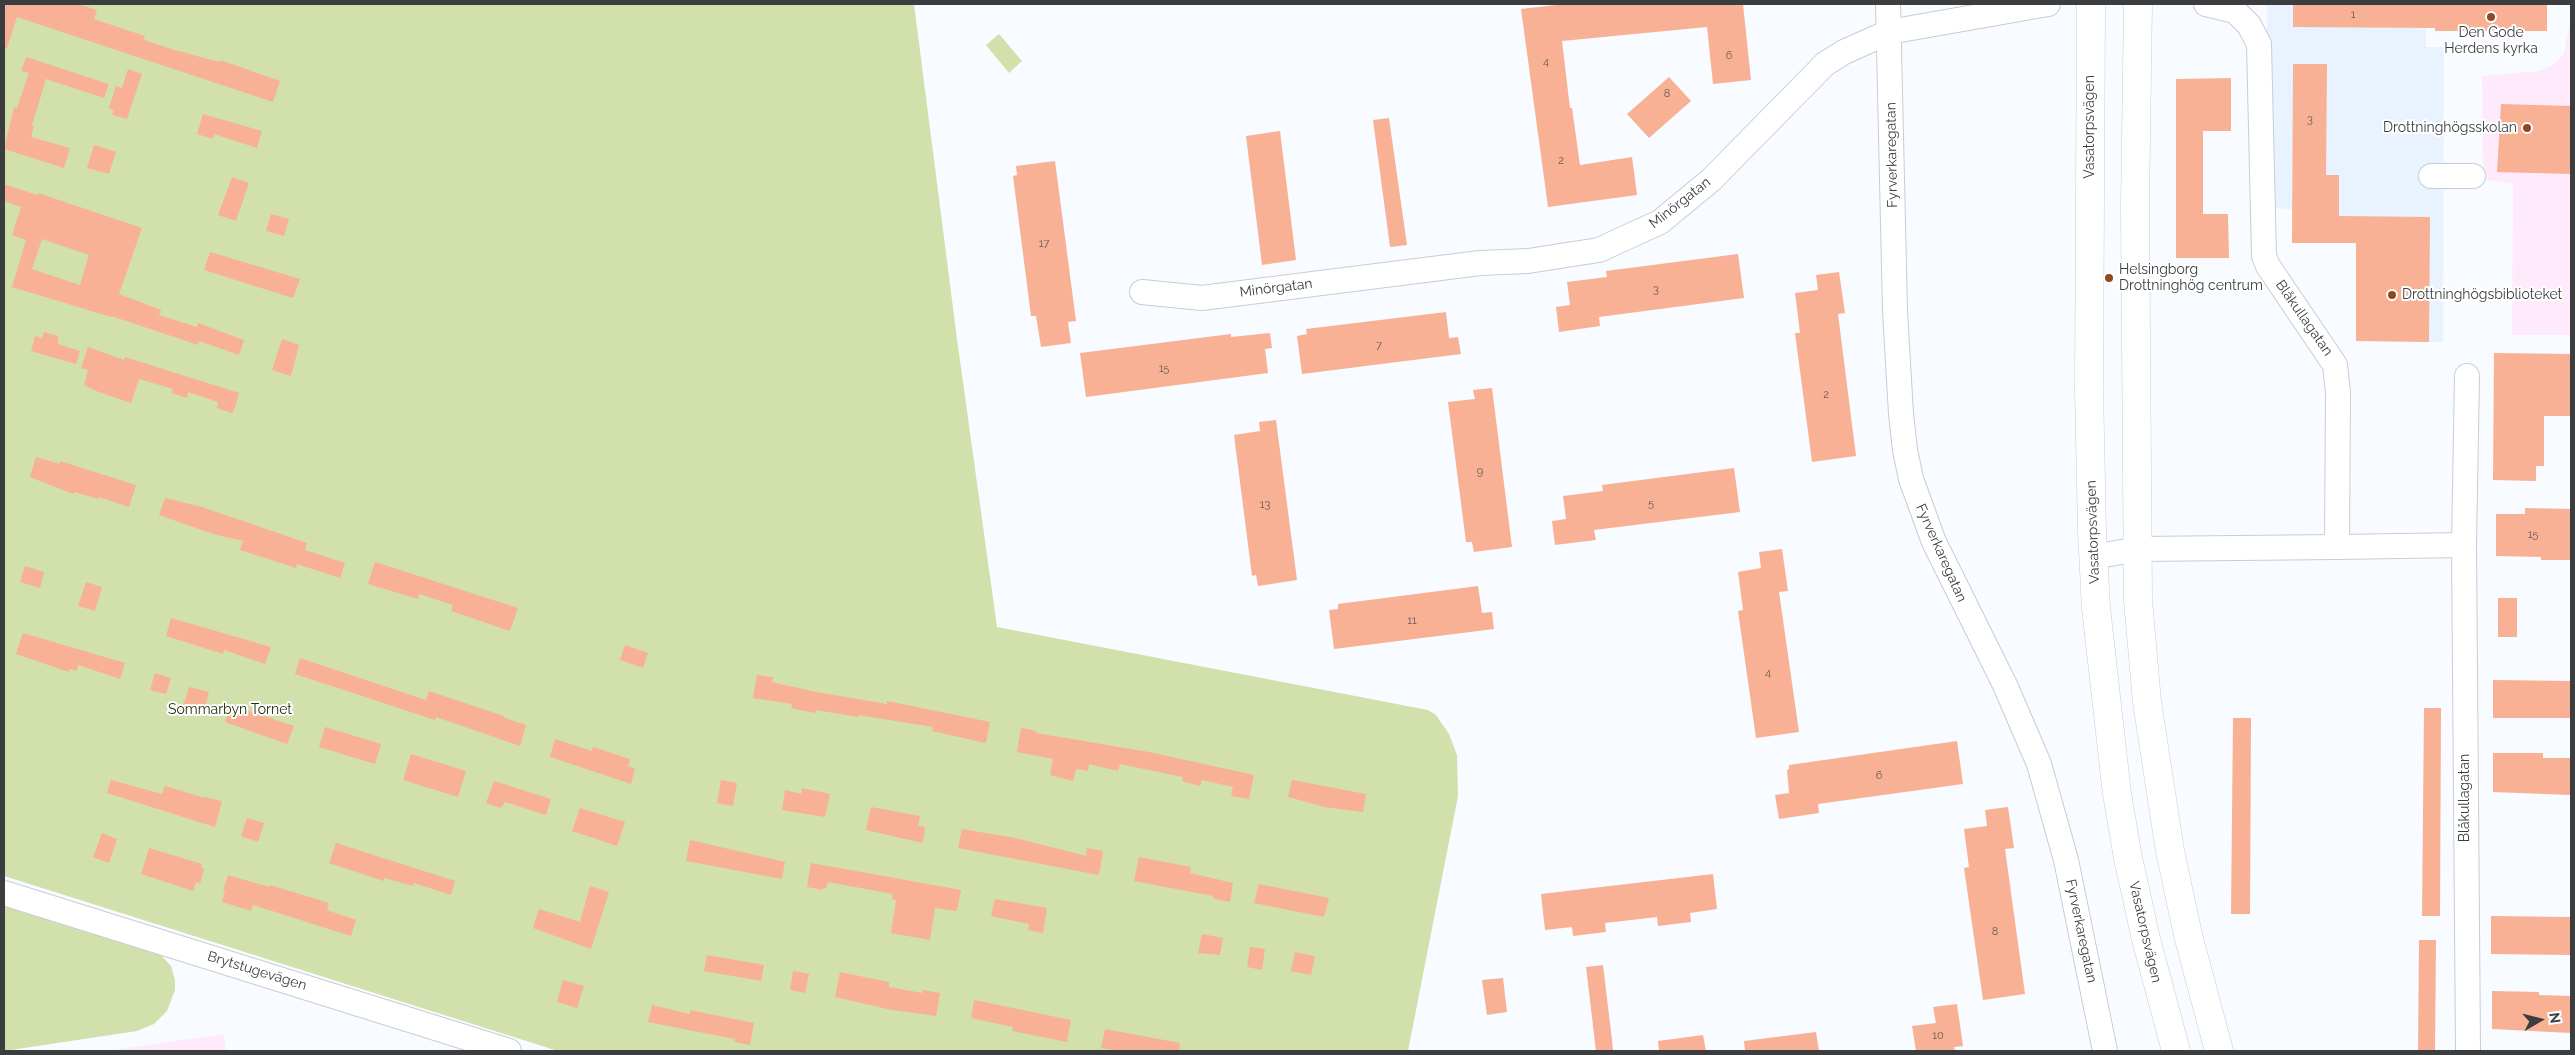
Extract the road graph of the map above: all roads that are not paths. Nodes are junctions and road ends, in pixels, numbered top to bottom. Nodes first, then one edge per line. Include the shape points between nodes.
1 (1888, 4) edge
2 (2048, 4) edge
3 (2091, 4) edge
4 (2138, 4) edge
5 (2206, 4) edge
6 (1888, 32) junction
7 (2431, 176) dead end
8 (2474, 176) dead end
9 (1142, 292) dead end
10 (2466, 376) dead end
11 (2464, 545) junction
12 (2337, 547) junction
13 (2138, 549) junction
14 (2093, 558) junction
15 (4, 893) edge
16 (509, 1051) edge
17 (2105, 1051) edge
18 (2176, 1051) edge
19 (2219, 1051) edge
20 (2468, 1051) edge

1 - 6 street, Fyrverkaregatan
2 - 6 street, Minörgatan
3 - 14 main road, Vasatorpsvägen via 2089,389
4 - 13 main road via 2135,233
5 - 12 street, Blåkullagatan via 2235,11 2249,25 2259,44 2264,256 2336,365
6 - 9 street, Minörgatan via 1825,64 1711,180 1660,222 1599,250 1202,298
6 - 17 street, Fyrverkaregatan via 1895,311 1901,414 1911,480 1934,542 2006,685 2039,764 2066,860
7 - 8 street
10 - 11 street, Blåkullagatan
11 - 12 street
11 - 20 street, Blåkullagatan
12 - 13 street
13 - 14 street
13 - 19 main road via 2143,665 2159,788 2188,935
14 - 18 main road, Vasatorpsvägen via 2103,679 2128,858
15 - 16 street, Brytstugevägen

